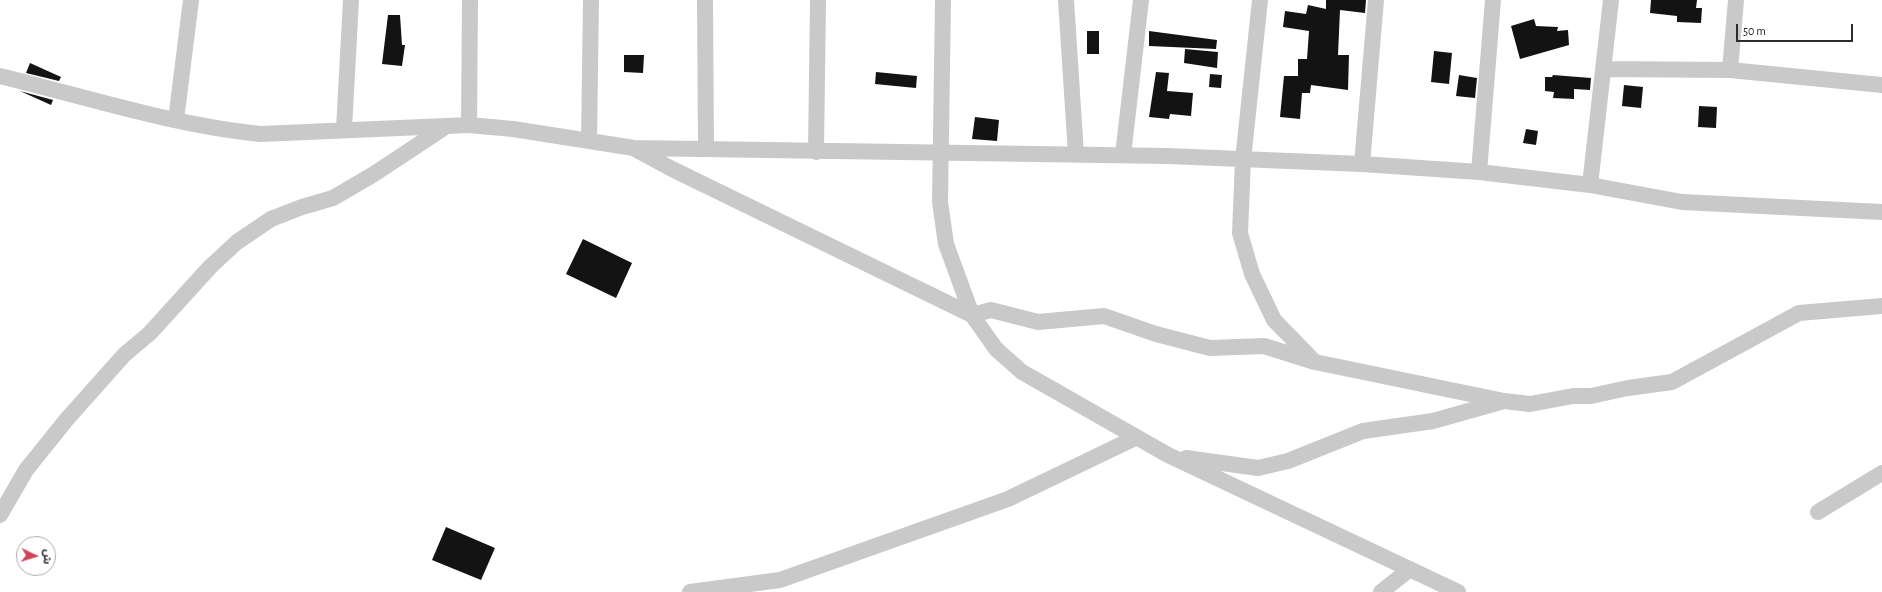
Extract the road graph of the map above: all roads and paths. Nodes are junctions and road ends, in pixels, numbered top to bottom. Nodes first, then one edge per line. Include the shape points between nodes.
1 (191, 0) edge
2 (351, 0) edge
3 (470, 0) edge
4 (591, 0) edge
5 (705, 0) edge
6 (818, 0) edge
7 (942, 0) edge
8 (1066, 0) edge
9 (1141, 0) edge
10 (1260, 0) edge
11 (1376, 0) edge
12 (1493, 0) edge
13 (1611, 0) edge
14 (1736, 0) edge
15 (1604, 69) junction
16 (1730, 70) junction
17 (0, 76) edge
18 (1882, 85) edge
19 (176, 120) junction
20 (469, 125) junction
21 (446, 126) junction
22 (344, 129) junction
23 (589, 141) junction
24 (634, 148) junction
25 (706, 149) junction
26 (941, 151) junction
27 (816, 152) junction
28 (1076, 154) junction
29 (1123, 155) junction
30 (1243, 160) junction
31 (1362, 164) junction
32 (1479, 172) junction
33 (1590, 185) junction
34 (1882, 212) edge
35 (1882, 306) edge
36 (972, 315) junction
37 (1315, 362) junction
38 (1504, 401) junction
39 (1137, 437) junction
40 (1168, 455) junction
41 (1882, 473) edge
42 (1818, 512) dead end
43 (0, 515) edge
44 (1410, 570) junction
45 (690, 592) edge
46 (1381, 592) edge
47 (1458, 592) edge

1 - 19 street
2 - 22 street
3 - 20 street
4 - 23 street
5 - 25 street
6 - 27 street
7 - 26 street
8 - 28 street
9 - 29 street
10 - 30 street
11 - 31 street
12 - 32 street
13 - 15 street
14 - 16 street
15 - 16 street
15 - 33 street
16 - 18 street
17 - 19 street
19 - 22 street via 260,134
20 - 21 street
20 - 23 street
21 - 22 street
21 - 43 street via 333,198 271,219 237,242 210,267 150,333 124,355 67,419 26,470
23 - 24 street
24 - 25 street
24 - 36 street
25 - 27 street
26 - 27 street
26 - 28 street
26 - 36 street via 940,202 946,244
28 - 29 street
29 - 30 street
30 - 31 street
30 - 37 street via 1240,233 1252,274 1274,320
31 - 32 street
32 - 33 street
33 - 34 street via 1682,202
35 - 38 street via 1799,313 1672,382 1530,404
36 - 37 street via 991,310 1038,322 1104,316 1156,334 1210,348 1264,346
36 - 39 street via 996,349 1022,372
37 - 38 street
38 - 40 street via 1433,420 1363,431 1288,461 1258,468
39 - 40 street
39 - 45 street via 1008,499 780,580
40 - 44 street
41 - 42 street
44 - 46 street
44 - 47 street

